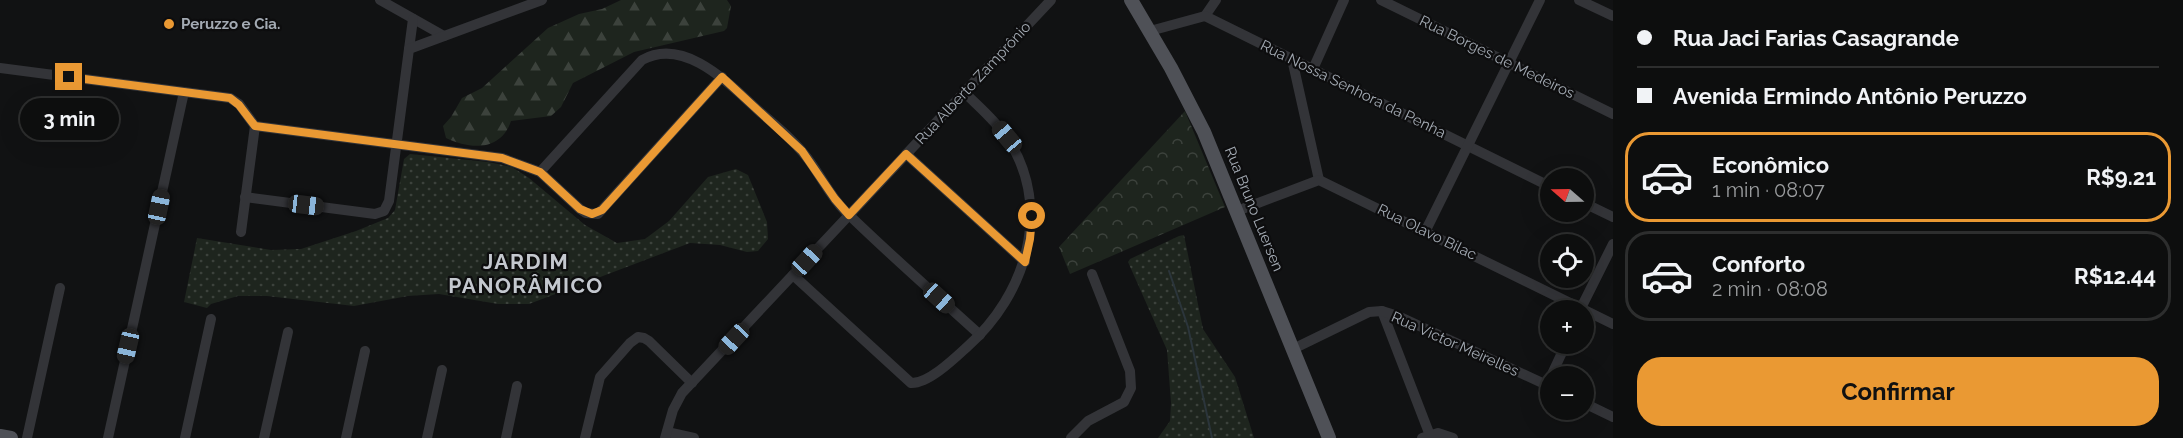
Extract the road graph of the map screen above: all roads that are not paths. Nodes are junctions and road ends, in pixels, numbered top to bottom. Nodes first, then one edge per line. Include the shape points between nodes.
1 (380, 0) edge
2 (1051, 0) edge
3 (1131, 0) edge
4 (1216, 0) edge
5 (1344, 0) edge
6 (1381, 0) edge
7 (1540, 0) edge
8 (1579, 0) edge
9 (533, 1) edge
10 (1205, 16) junction
11 (1613, 16) edge
12 (413, 19) junction
13 (1150, 31) junction
14 (444, 36) junction
15 (409, 49) junction
16 (1292, 58) junction
17 (1509, 63) junction
18 (0, 68) edge
19 (1313, 69) junction
20 (722, 77) junction
21 (184, 92) junction
22 (964, 92) junction
23 (1613, 114) edge
24 (255, 126) junction
25 (397, 145) junction
26 (1468, 146) junction
27 (906, 154) junction
28 (540, 172) junction
29 (1319, 180) junction
30 (1540, 182) edge
31 (246, 197) junction
32 (1594, 208) edge
33 (1237, 211) junction
34 (849, 215) junction
35 (1613, 217) edge
36 (241, 232) dead end
37 (1425, 232) junction
38 (1613, 244) edge
39 (1025, 262) junction
40 (1092, 274) dead end
41 (793, 275) junction
42 (60, 288) dead end
43 (1563, 300) edge
44 (1585, 300) edge
45 (1382, 311) junction
46 (1594, 315) edge
47 (211, 319) dead end
48 (1613, 324) edge
49 (288, 332) dead end
50 (980, 335) junction
51 (1293, 348) junction
52 (365, 351) dead end
53 (442, 370) dead end
54 (1540, 378) edge
55 (692, 383) junction
56 (517, 386) dead end
57 (1594, 408) edge
58 (1613, 417) edge
59 (0, 435) edge
60 (666, 435) edge
61 (1428, 437) edge
62 (11, 438) edge
63 (27, 438) edge
64 (108, 438) edge
65 (185, 438) edge
66 (264, 438) edge
67 (346, 438) edge
68 (427, 438) edge
69 (506, 438) edge
70 (585, 438) edge
71 (694, 438) edge
72 (1071, 438) edge
73 (1329, 438) edge
74 (1453, 438) edge

1 - 12 street
2 - 22 street, Rua Alberto Zamprônio
3 - 13 main road, Rua Bruno Luersen
4 - 10 street
5 - 19 street
6 - 17 street, Rua Borges de Medeiros
7 - 17 street
8 - 11 street
9 - 14 street
10 - 13 street
10 - 16 street, Rua Nossa Senhora da Penha
12 - 14 street
12 - 15 street
13 - 33 main road, Rua Bruno Luersen via 1193,109
14 - 15 street
15 - 25 street
16 - 19 street, Rua Nossa Senhora da Penha
16 - 29 street
17 - 23 street, Rua Borges de Medeiros
17 - 26 street
18 - 21 street
19 - 26 street, Rua Nossa Senhora da Penha
20 - 28 street via 707,66 676,55 649,56 635,66
20 - 28 street via 602,210 592,214 580,209
20 - 34 street via 802,151
21 - 24 street via 230,98
21 - 64 street
22 - 27 street, Rua Alberto Zamprônio
22 - 39 street via 1007,137 1025,176 1032,216
24 - 25 street
24 - 31 street
25 - 28 street via 502,158
25 - 31 street via 389,201 380,213
26 - 30 street, Rua Nossa Senhora da Penha
26 - 37 street
27 - 34 street, Rua Alberto Zamprônio
27 - 39 street
29 - 33 street
29 - 37 street, Rua Olavo Bilac
31 - 36 street
32 - 35 street
33 - 51 main road, Rua Bruno Luersen
34 - 41 street, Rua Alberto Zamprônio
34 - 50 street
37 - 43 street, Rua Olavo Bilac
38 - 44 street
39 - 50 street via 1011,295
40 - 72 street via 1130,371 1131,388 1124,402 1088,421
41 - 50 street via 910,383 938,371
41 - 55 street, Rua Alberto Zamprônio
42 - 63 street
45 - 51 street, Rua Victor Meirelles via 1369,312
45 - 54 street, Rua Victor Meirelles
45 - 61 street
46 - 48 street, Rua Olavo Bilac
47 - 65 street
49 - 66 street
51 - 73 main road, Rua Bruno Luersen
52 - 67 street
53 - 68 street
55 - 60 street, Rua Alberto Zamprônio via 677,401
55 - 70 street via 649,341 634,339 600,377
56 - 69 street
57 - 58 street
59 - 62 main road
60 - 71 street
61 - 74 street via 1438,434

